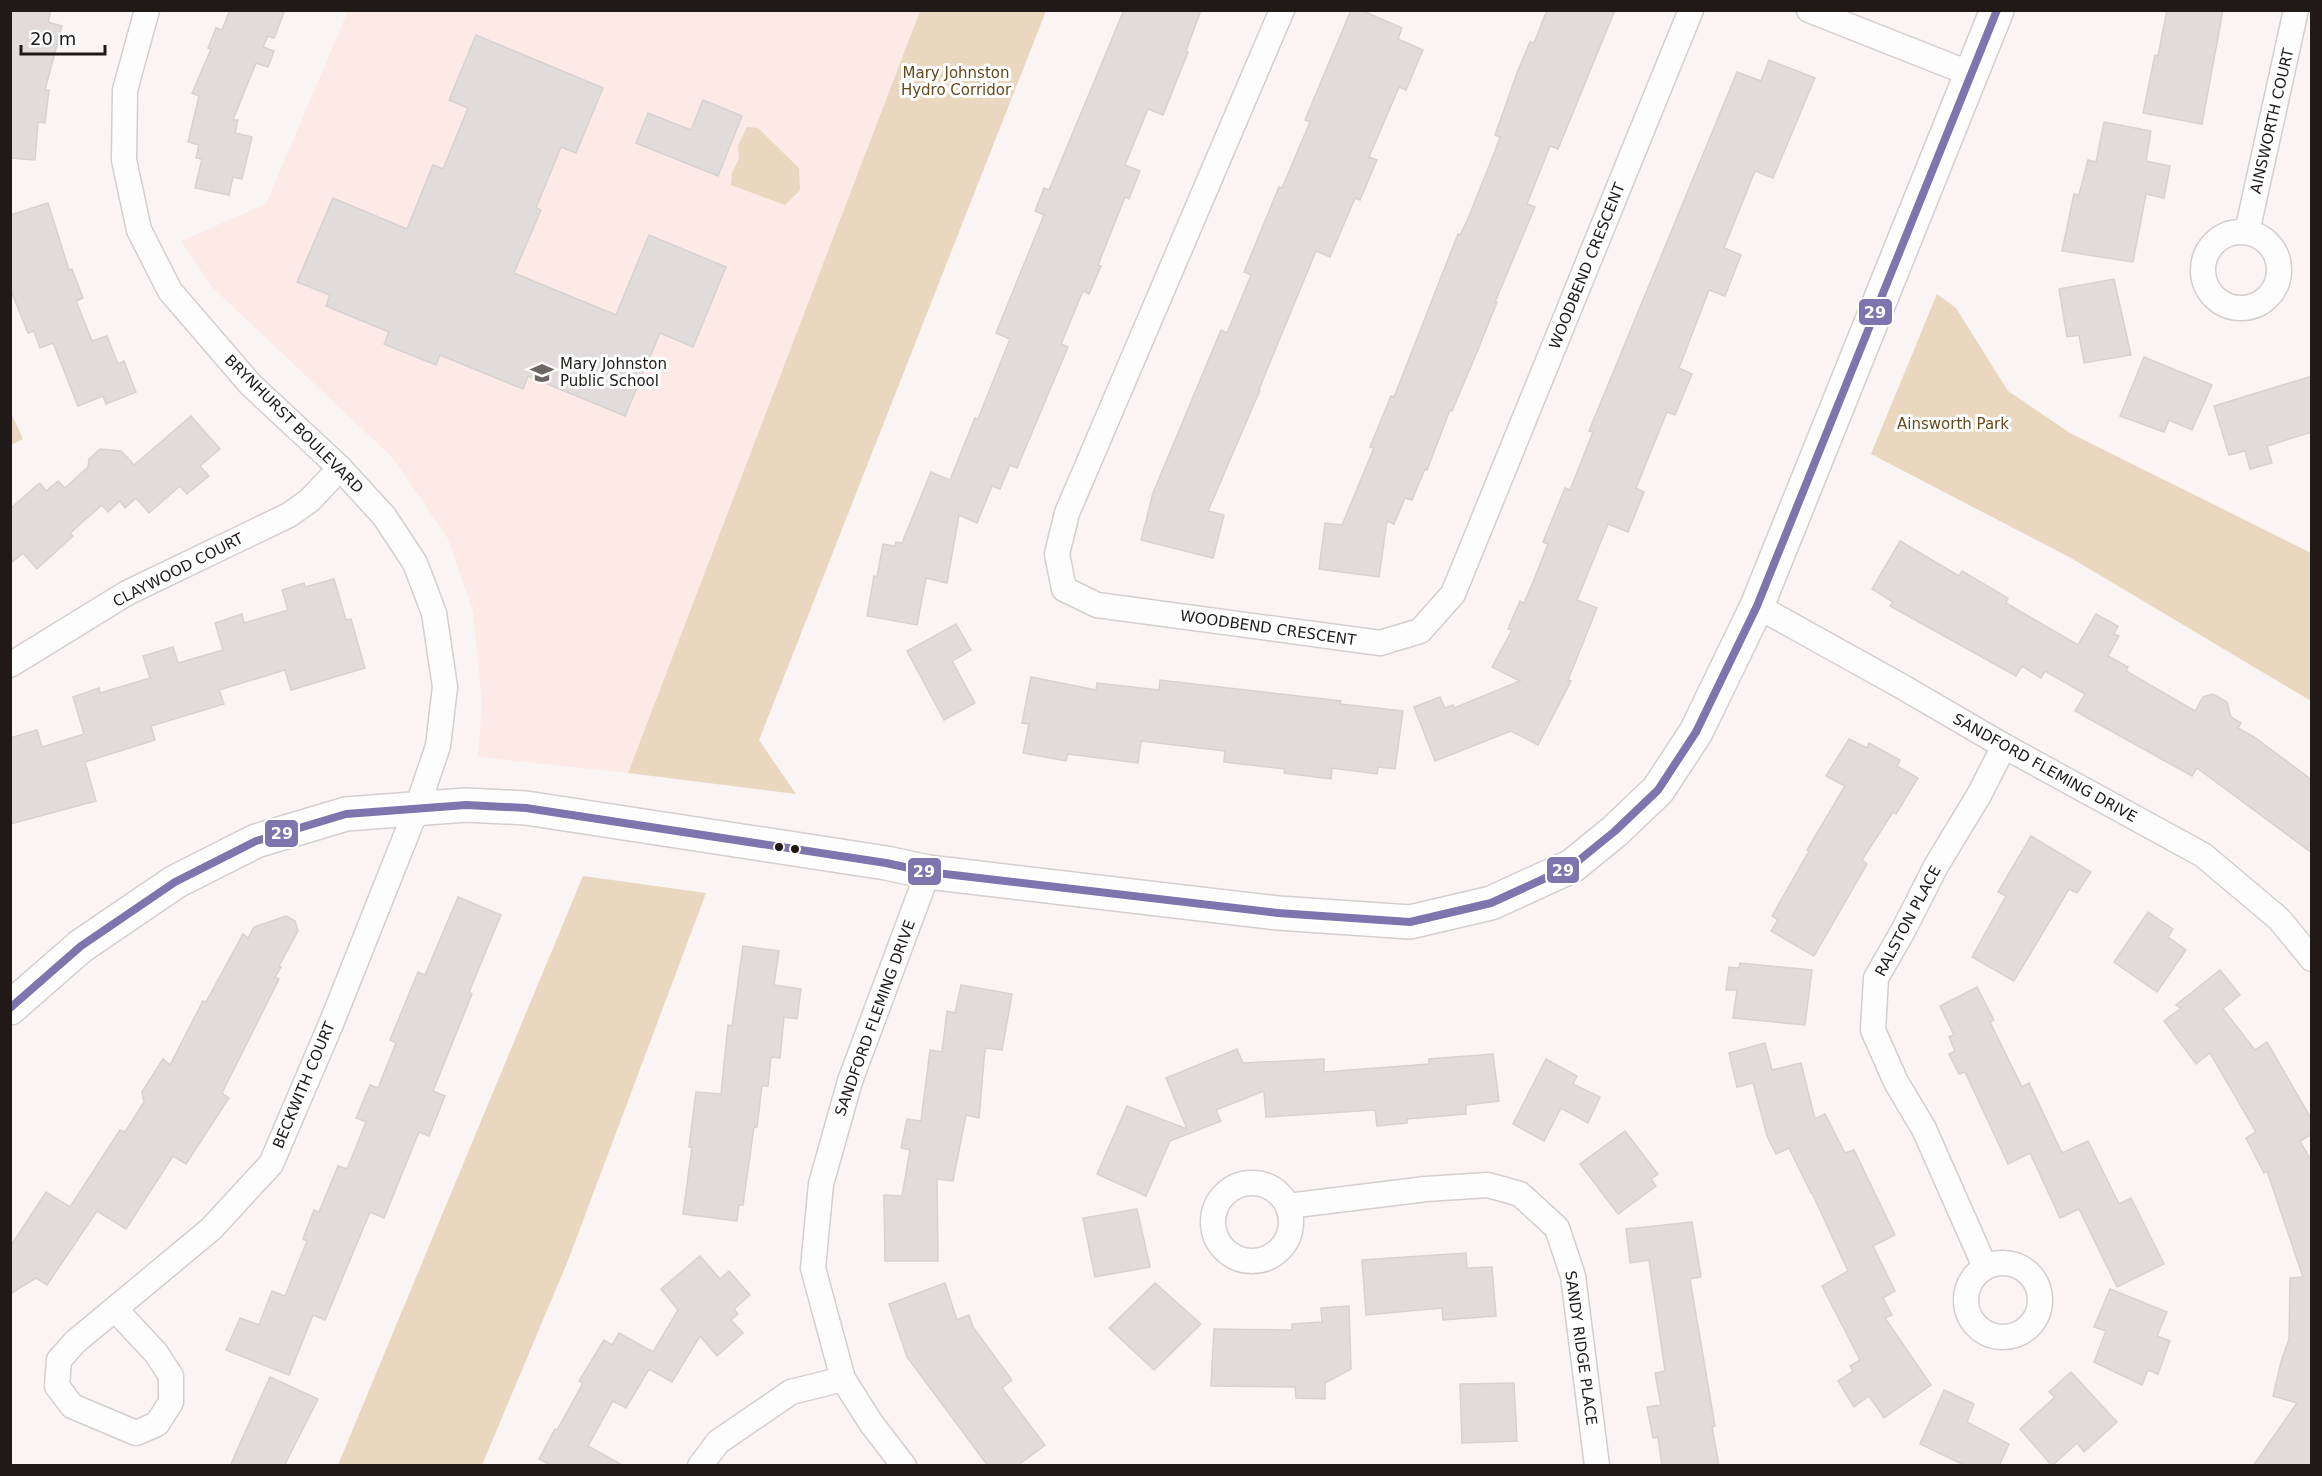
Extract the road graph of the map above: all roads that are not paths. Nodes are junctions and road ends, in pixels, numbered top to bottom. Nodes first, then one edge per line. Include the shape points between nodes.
1 (147, 10) edge
2 (1282, 10) edge
3 (1691, 10) edge
4 (1809, 10) edge
5 (1997, 10) edge
6 (2296, 10) edge
7 (1971, 74) junction
8 (2247, 232) dead end
9 (340, 468) junction
10 (1757, 606) junction
11 (10, 665) edge
12 (2004, 746) junction
13 (417, 808) junction
14 (928, 872) junction
15 (2312, 959) edge
16 (10, 1008) edge
17 (1288, 1206) dead end
18 (1985, 1267) dead end
19 (115, 1309) junction
20 (843, 1379) junction
21 (700, 1466) edge
22 (904, 1466) edge
23 (1597, 1466) edge

1 - 9 street, BRYNHURST BOULEVARD via 125,90 124,160 139,230 177,300 250,384
2 - 3 street, WOODBEND CRESCENT via 1067,513 1057,555 1064,589 1097,605 1380,643 1420,631 1453,594
4 - 7 street
5 - 7 street
6 - 8 street, AINSWORTH COURT
7 - 10 street
9 - 11 street, CLAYWOOD COURT via 310,500 289,515 127,594
9 - 13 street, BRYNHURST BOULEVARD via 384,516 415,563 434,613 445,687 438,746
10 - 12 street, SANDFORD FLEMING DRIVE
10 - 14 street via 1696,732 1658,790 1572,866 1491,903 1410,922 1278,913
12 - 15 street, SANDFORD FLEMING DRIVE via 2203,855 2279,919
12 - 18 street, RALSTON PLACE via 1876,978 1873,1030 1896,1082 1924,1130
13 - 14 street via 526,808
13 - 16 street via 346,814 256,841 166,888 81,946
13 - 19 street, BECKWITH COURT via 271,1164 211,1229
14 - 20 street, SANDFORD FLEMING DRIVE via 850,1080 821,1184 813,1268
17 - 23 street, SANDY RIDGE PLACE via 1488,1185 1520,1194 1557,1228 1573,1276
19 - 19 street, BECKWITH COURT via 59,1360 57,1386 72,1407 136,1433 157,1424 171,1402 171,1376 156,1353
20 - 21 street via 791,1392 717,1442
20 - 22 street, SANDFORD FLEMING DRIVE

